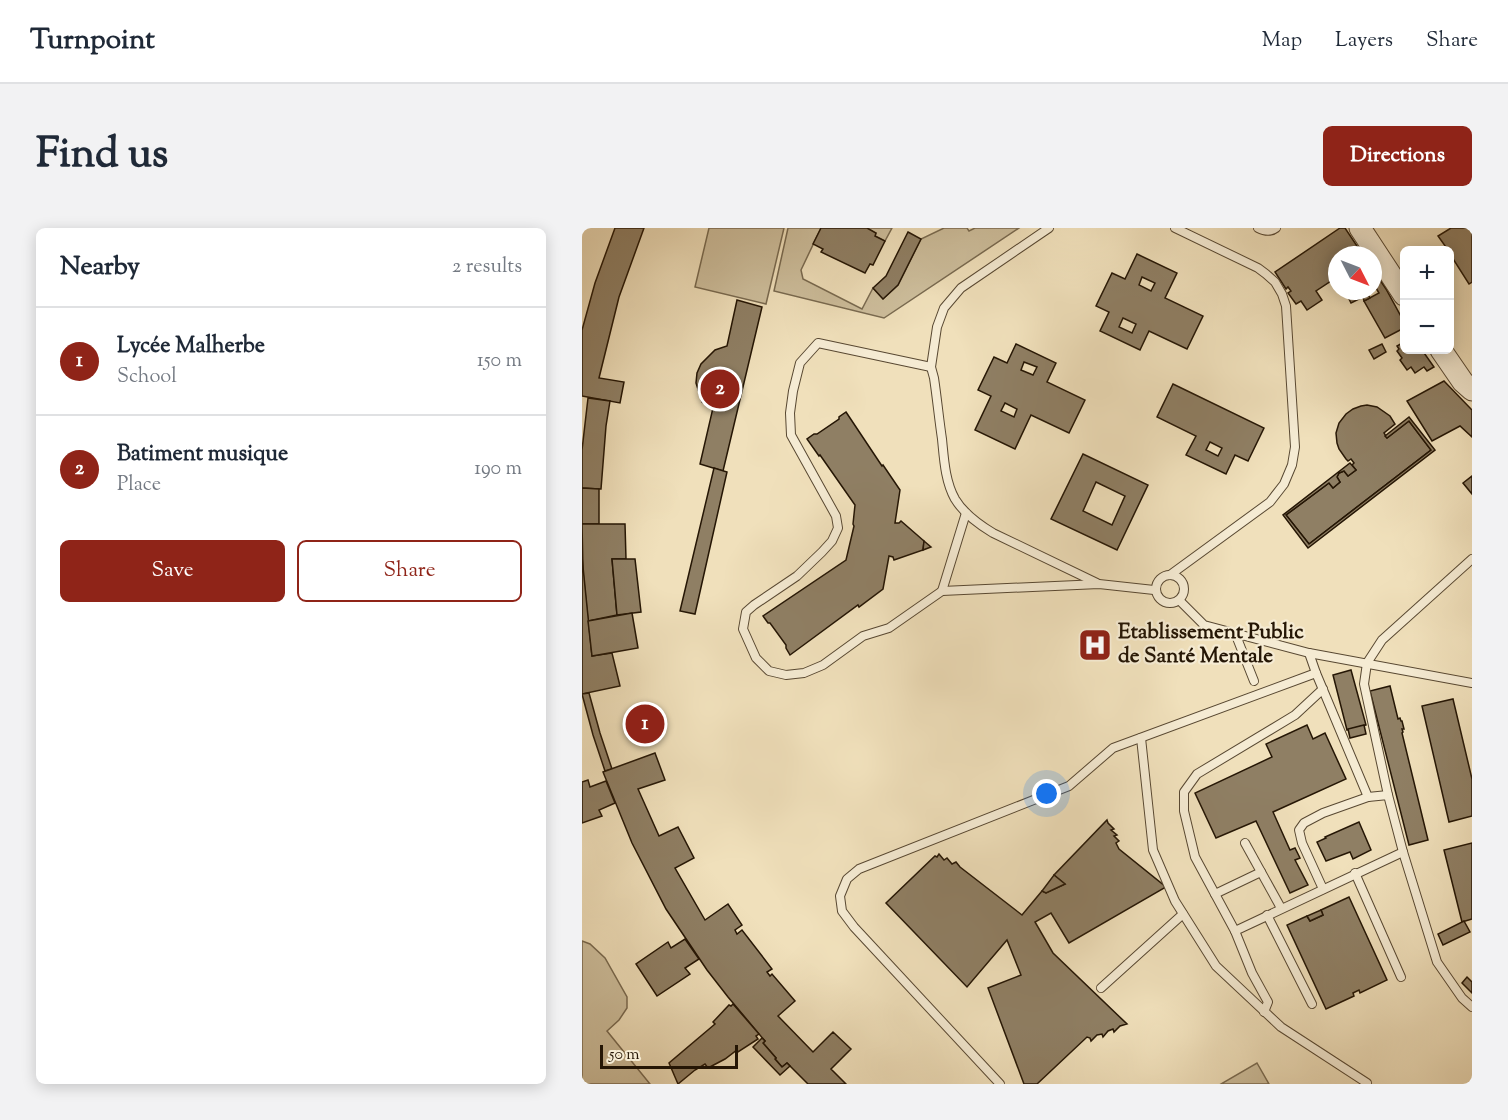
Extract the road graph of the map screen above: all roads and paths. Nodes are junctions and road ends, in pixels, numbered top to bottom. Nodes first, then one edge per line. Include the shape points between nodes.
1 (1049, 228) edge
2 (1175, 228) edge
3 (1258, 228) edge
4 (1276, 228) edge
5 (1360, 228) edge
6 (1400, 289) edge
7 (1444, 354) edge
8 (931, 367) junction
9 (1472, 390) edge
10 (966, 513) junction
11 (1472, 559) edge
12 (1170, 574) junction
13 (1099, 584) junction
14 (1154, 590) junction
15 (942, 591) junction
16 (1179, 601) junction
17 (1235, 633) junction
18 (1309, 653) junction
19 (1367, 663) junction
20 (1316, 673) junction
21 (1254, 681) dead end
22 (1472, 683) edge
23 (1323, 689) junction
24 (1141, 738) junction
25 (1388, 795) junction
26 (1368, 797) junction
27 (1245, 843) dead end
28 (1403, 852) junction
29 (1261, 872) junction
30 (1355, 873) junction
31 (1323, 889) junction
32 (1215, 894) junction
33 (1281, 908) junction
34 (1183, 914) junction
35 (1268, 915) junction
36 (1235, 931) junction
37 (1401, 977) dead end
38 (1101, 988) dead end
39 (1312, 1004) dead end
40 (1472, 1007) edge
41 (1264, 1012) junction
42 (1367, 1083) edge
43 (999, 1084) edge

1 - 8 lane via 961,288 944,308
2 - 12 lane via 1258,268 1282,294 1295,447 1284,484 1270,502
3 - 4 lane
5 - 6 street
7 - 9 street
8 - 10 lane via 948,481
8 - 15 lane via 818,343 800,363 790,413 791,435 836,516 838,528 832,541 797,576 746,612 743,629 756,658 769,670 786,675 804,673 823,665 863,636 889,628
10 - 13 lane via 993,533
10 - 15 lane
11 - 19 lane via 1382,640
12 - 14 lane via 1160,578
12 - 16 lane via 1180,578 1184,586
13 - 14 lane
13 - 15 lane
14 - 16 lane via 1160,602
16 - 17 lane via 1204,625
17 - 18 lane
17 - 21 lane
18 - 19 lane
18 - 20 lane
19 - 22 lane
19 - 25 lane via 1364,684
20 - 23 lane
20 - 24 lane
23 - 26 lane
23 - 32 lane via 1295,716 1197,774 1184,792 1184,812 1195,857
24 - 34 lane via 1153,850
24 - 43 lane via 1113,748 1069,786 859,869 847,879 840,896 842,911 854,927
25 - 26 lane
25 - 28 lane
26 - 31 lane via 1323,813 1304,823 1299,831
27 - 29 lane
28 - 30 lane
28 - 40 lane via 1437,962
29 - 32 lane
29 - 33 lane
30 - 31 lane
30 - 37 lane
31 - 33 lane
32 - 36 lane
33 - 35 lane
34 - 38 lane
34 - 41 lane via 1216,966
35 - 36 lane
35 - 39 lane
36 - 41 lane via 1268,1002
41 - 42 lane

